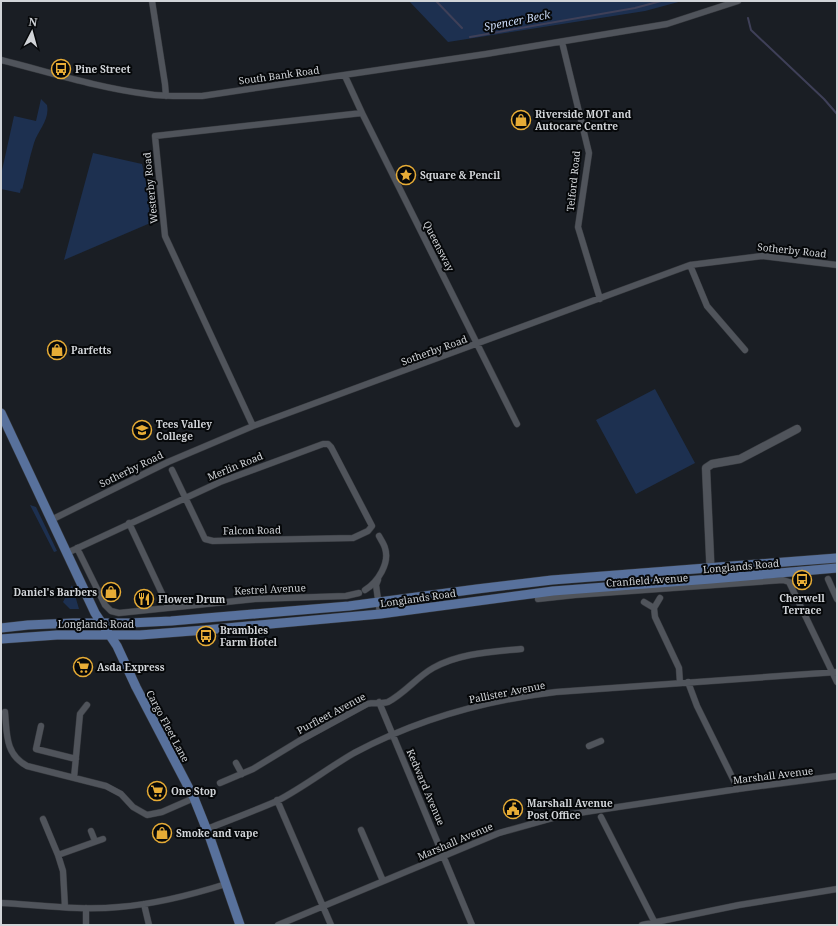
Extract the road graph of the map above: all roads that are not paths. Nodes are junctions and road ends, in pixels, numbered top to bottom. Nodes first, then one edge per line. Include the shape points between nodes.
1 (152, 1) edge
2 (738, 1) edge
3 (562, 42) junction
4 (1, 60) edge
5 (345, 76) junction
6 (166, 96) junction
7 (362, 113) junction
8 (690, 265) junction
9 (837, 265) edge
10 (600, 299) junction
11 (477, 345) junction
12 (746, 350) dead end
13 (1, 414) edge
14 (517, 424) dead end
15 (253, 426) junction
16 (797, 429) dead end
17 (172, 470) dead end
18 (185, 497) junction
19 (51, 520) junction
20 (129, 523) junction
21 (372, 526) joint
22 (379, 536) dead end
23 (77, 548) junction
24 (67, 553) junction
25 (837, 558) edge
26 (711, 568) junction
27 (837, 568) edge
28 (378, 579) junction
29 (711, 579) junction
30 (828, 579) dead end
31 (365, 590) dead end
32 (835, 591) edge
33 (359, 593) dead end
34 (378, 598) junction
35 (660, 598) dead end
36 (538, 599) dead end
37 (837, 599) edge
38 (644, 602) dead end
39 (168, 608) junction
40 (654, 608) junction
41 (380, 614) junction
42 (102, 623) junction
43 (1, 628) edge
44 (109, 635) junction
45 (1, 639) edge
46 (521, 649) dead end
47 (835, 672) edge
48 (688, 682) junction
49 (837, 682) edge
50 (680, 683) junction
51 (379, 702) junction
52 (87, 705) dead end
53 (5, 712) dead end
54 (41, 726) dead end
55 (4, 730) edge
56 (393, 736) junction
57 (601, 741) dead end
58 (589, 746) dead end
59 (76, 759) junction
60 (236, 763) dead end
61 (242, 774) junction
62 (837, 776) edge
63 (74, 778) junction
64 (220, 783) dead end
65 (738, 789) junction
66 (194, 798) junction
67 (277, 800) junction
68 (601, 818) dead end
69 (43, 819) dead end
70 (207, 829) junction
71 (361, 830) dead end
72 (91, 831) dead end
73 (103, 839) dead end
74 (95, 841) junction
75 (58, 855) junction
76 (444, 856) junction
77 (383, 881) junction
78 (226, 884) junction
79 (837, 889) edge
80 (1, 903) edge
81 (144, 904) junction
82 (65, 906) junction
83 (324, 906) junction
84 (86, 908) junction
85 (655, 924) edge
86 (86, 925) edge
87 (150, 925) edge
88 (240, 925) edge
89 (278, 925) edge
90 (331, 925) edge
91 (471, 925) edge
92 (642, 925) edge

1 - 6 street
2 - 3 street, South Bank Road via 667,24
3 - 5 street, South Bank Road
3 - 10 street, Telford Road via 589,153 578,227
4 - 6 street, South Bank Road via 106,87
5 - 6 street, South Bank Road via 210,95
5 - 7 street, Queensway
7 - 11 street, Queensway
7 - 15 street, Westerby Road via 155,136 165,236
8 - 9 street, Sotherby Road via 762,256
8 - 10 street, Sotherby Road
8 - 12 street via 706,306
10 - 11 street, Sotherby Road
11 - 14 street, Queensway
11 - 15 street, Sotherby Road
13 - 19 main road, Cargo Fleet Lane
15 - 19 street, Sotherby Road via 168,462
16 - 26 street via 740,459 712,464 706,468
17 - 18 street, Falcon Road
18 - 20 street, Merlin Road
18 - 21 street, Falcon Road via 205,539 213,541 353,538 368,531
18 - 21 street, Merlin Road via 262,465 328,444
19 - 24 main road, Cargo Fleet Lane
20 - 23 street, Merlin Road
20 - 39 street
22 - 28 street via 386,554 384,567
23 - 24 street, Merlin Road
23 - 39 street, Kestrel Avenue via 105,605 111,610 119,613
24 - 42 main road, Cargo Fleet Lane
25 - 26 main road, Longlands Road
26 - 29 street
26 - 34 main road, Longlands Road via 552,580
27 - 29 main road, Longlands Road
28 - 31 street
28 - 34 street
29 - 41 main road, Longlands Road via 553,591
30 - 32 street
32 - 37 street
33 - 39 street, Kestrel Avenue via 346,596 255,599
34 - 41 street
34 - 42 main road, Longlands Road via 349,606 171,621
35 - 40 street
36 - 47 street, Cranfield Avenue via 783,580 789,582
38 - 40 street
40 - 50 street via 655,617 679,668
41 - 44 main road, Longlands Road via 205,630
42 - 43 main road, Longlands Road
42 - 44 main road, Cargo Fleet Lane
44 - 45 main road, Longlands Road
44 - 66 main road, Cargo Fleet Lane via 117,646 136,688
46 - 51 street, Purfleet Avenue via 458,658 433,668 387,702
47 - 48 street, Pallister Avenue
47 - 49 street, Cranfield Avenue
48 - 50 street, Pallister Avenue
48 - 65 street via 697,706
50 - 56 street, Pallister Avenue via 556,692 524,697 464,710
51 - 56 street, Kedward Avenue
51 - 61 street, Purfleet Avenue via 367,704
52 - 59 street via 80,714
53 - 55 street
54 - 59 street via 36,749
55 - 63 street via 11,751 20,762
56 - 67 street, Pallister Avenue via 355,753
56 - 76 street, Kedward Avenue
57 - 58 street
59 - 63 street
60 - 61 street
61 - 64 street, Purfleet Avenue
62 - 65 street, Marshall Avenue
63 - 66 street via 106,786 147,814 162,812
65 - 76 street, Marshall Avenue via 560,816 498,833
66 - 70 main road, Cargo Fleet Lane
67 - 70 street, Pallister Avenue
67 - 83 street
68 - 85 street
69 - 75 street
70 - 78 main road, Cargo Fleet Lane
71 - 77 street
72 - 74 street
73 - 74 street
74 - 75 street
75 - 82 street via 64,881
76 - 77 street, Marshall Avenue
76 - 91 street, Kedward Avenue
77 - 83 street, Marshall Avenue
78 - 81 street
78 - 88 main road, Cargo Fleet Lane
79 - 85 street via 739,905
80 - 82 street
81 - 84 street
81 - 87 street
82 - 84 street
83 - 89 street, Marshall Avenue
83 - 90 street
84 - 86 street
85 - 92 street

